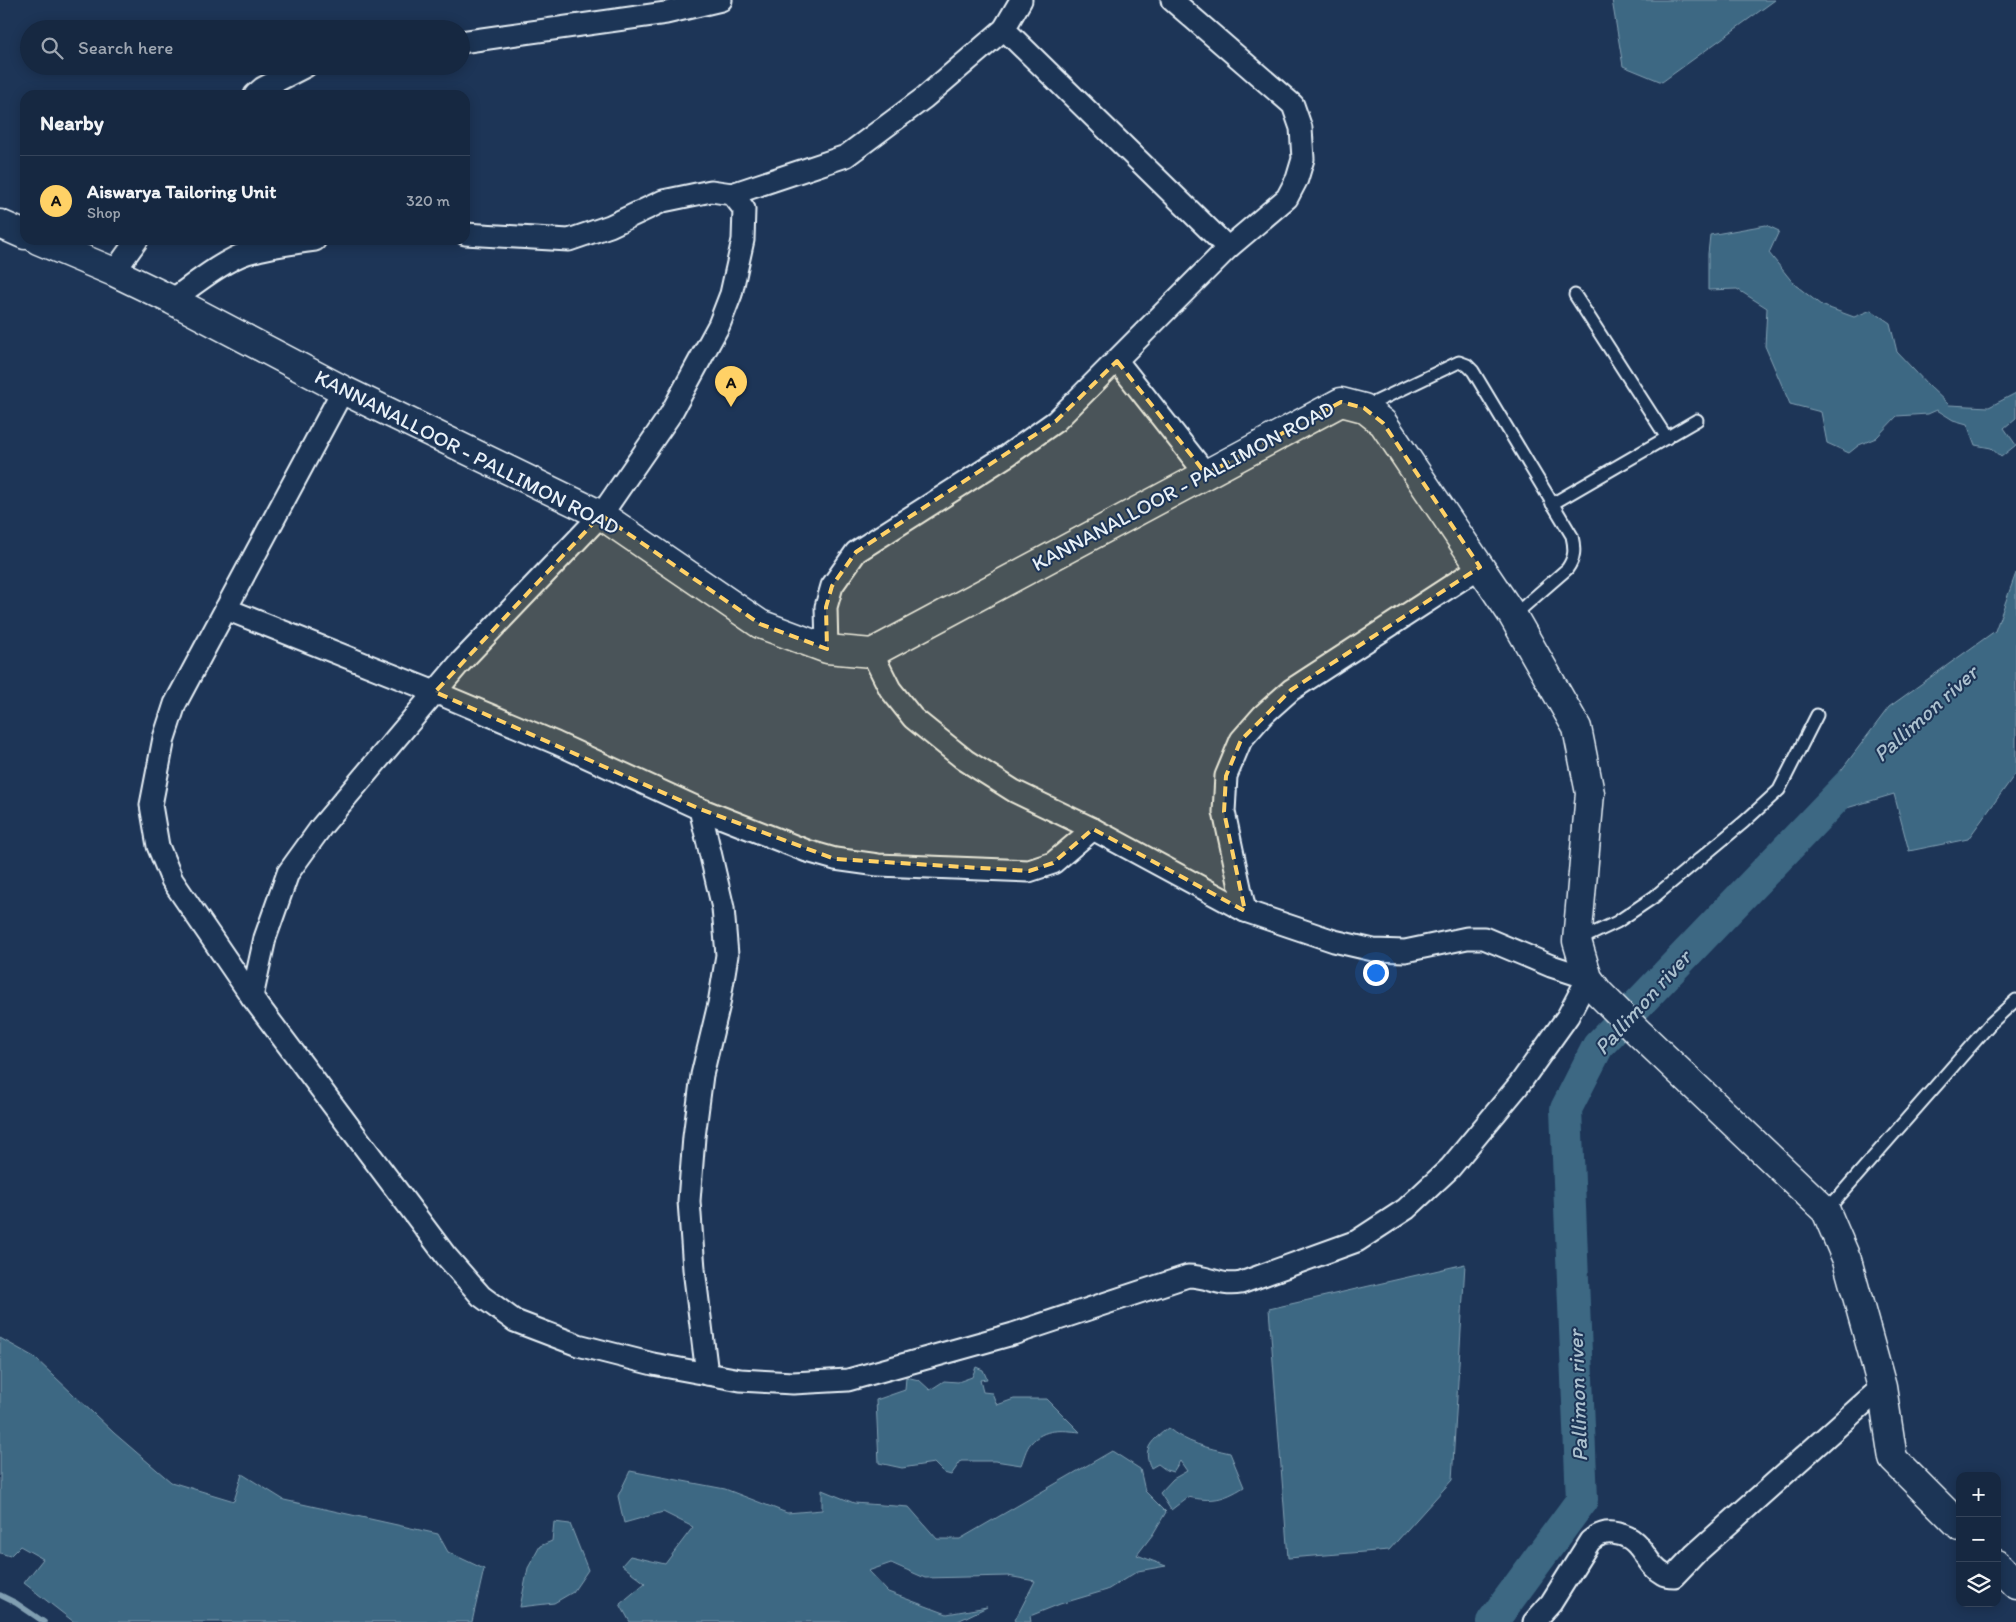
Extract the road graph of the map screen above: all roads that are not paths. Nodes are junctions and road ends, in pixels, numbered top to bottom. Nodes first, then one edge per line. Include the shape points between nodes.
1 (721, 0) edge
2 (1021, 0) edge
3 (1172, 0) edge
4 (1004, 29) junction
5 (470, 41) edge
6 (288, 75) edge
7 (261, 90) edge
8 (732, 194) junction
9 (0, 224) edge
10 (20, 232) edge
11 (470, 234) edge
12 (50, 245) edge
13 (133, 245) edge
14 (283, 245) edge
15 (1228, 248) junction
16 (114, 272) junction
17 (1575, 295) dead end
18 (172, 300) junction
19 (1117, 361) junction
20 (343, 390) junction
21 (1364, 408) junction
22 (1697, 420) dead end
23 (1667, 438) junction
24 (1206, 474) junction
25 (1552, 504) junction
26 (602, 515) junction
27 (1480, 567) junction
28 (226, 609) junction
29 (1512, 616) junction
30 (827, 649) junction
31 (872, 653) junction
32 (435, 692) junction
33 (1817, 715) dead end
34 (700, 809) junction
35 (1093, 829) junction
36 (1245, 911) junction
37 (1576, 941) junction
38 (1594, 986) junction
39 (252, 997) junction
40 (2016, 1000) edge
41 (1826, 1212) junction
42 (707, 1374) junction
43 (1882, 1387) junction
44 (1956, 1522) edge
45 (2001, 1568) edge
46 (2016, 1583) edge
47 (1534, 1622) edge

1 - 5 street via 666,13
2 - 4 street
3 - 15 street via 1293,105 1301,128 1303,159 1287,198
4 - 8 street via 924,98 846,156
4 - 15 street
6 - 7 street
8 - 11 street via 711,190 663,201 610,226 569,240
8 - 26 street via 744,209 743,240 732,294 670,416
9 - 10 street
12 - 16 street, KANNANALLOOR - PALLIMON ROAD
13 - 16 street
14 - 18 street via 245,253
15 - 19 street
16 - 18 street, KANNANALLOOR - PALLIMON ROAD
17 - 23 lane
18 - 20 street, KANNANALLOOR - PALLIMON ROAD
19 - 24 street
19 - 30 street via 1056,421 856,552 832,586 826,608
20 - 26 street, KANNANALLOOR - PALLIMON ROAD
20 - 28 street
21 - 24 street, KANNANALLOOR - PALLIMON ROAD via 1341,402
21 - 25 lane via 1459,362 1467,365
21 - 27 street, KANNANALLOOR - PALLIMON ROAD via 1383,423
22 - 23 lane
23 - 25 lane
24 - 31 street, KANNANALLOOR - PALLIMON ROAD
25 - 29 lane via 1572,536 1574,560
26 - 30 street, KANNANALLOOR - PALLIMON ROAD via 760,624
26 - 32 street
27 - 29 street, KANNANALLOOR - PALLIMON ROAD
27 - 36 street via 1292,690 1262,714 1241,740 1226,776 1224,812
28 - 32 street
28 - 39 street via 175,704 162,747 151,805 158,846 172,880
29 - 37 street, KANNANALLOOR - PALLIMON ROAD via 1577,728 1590,793
30 - 31 street, KANNANALLOOR - PALLIMON ROAD
31 - 35 street via 890,689 913,718 965,760 1014,791
32 - 34 street via 556,742
32 - 39 street via 322,826 288,873 265,938
33 - 37 lane via 1780,790 1654,897 1617,922
34 - 35 street via 807,851 878,865 1029,871 1053,863
34 - 42 street via 723,908 727,955 702,1075 689,1201
35 - 36 street
36 - 38 street via 1334,941 1373,950 1405,951 1468,938 1484,938
37 - 38 street, KANNANALLOOR - PALLIMON ROAD
38 - 41 street, KANNANALLOOR - PALLIMON ROAD
38 - 42 street via 1450,1168 1406,1209 1357,1241 1241,1283 1228,1285 1202,1276 1188,1276 1013,1334 848,1380 793,1383 740,1380
39 - 42 street via 446,1256 481,1296 515,1321 578,1345
40 - 41 lane via 1991,1023
41 - 43 street, KANNANALLOOR - PALLIMON ROAD via 1847,1260
43 - 44 street, KANNANALLOOR - PALLIMON ROAD via 1893,1459
43 - 47 street via 1674,1576 1664,1575 1654,1567 1637,1542 1625,1535 1598,1534 1590,1541 1551,1603
45 - 46 street

